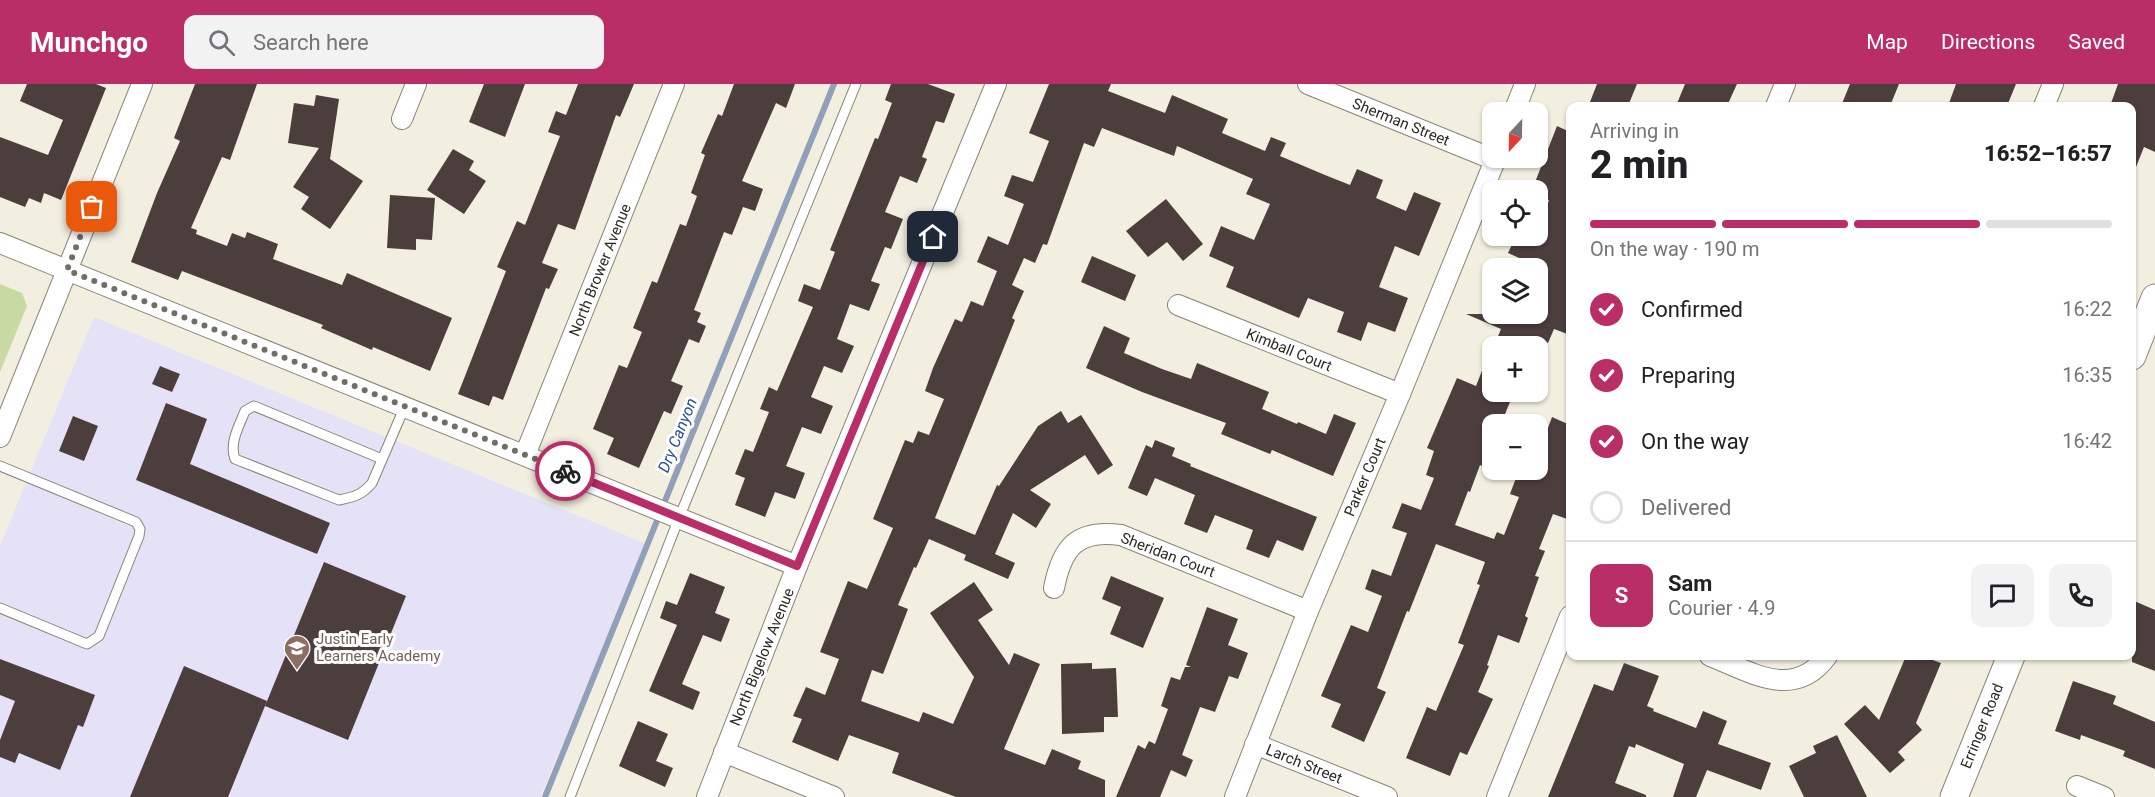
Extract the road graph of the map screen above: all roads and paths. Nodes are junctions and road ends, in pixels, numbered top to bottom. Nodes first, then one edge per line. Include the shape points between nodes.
1 (142, 84) edge
2 (416, 84) edge
3 (674, 84) edge
4 (856, 84) edge
5 (996, 84) edge
6 (1308, 84) edge
7 (1525, 84) edge
8 (1785, 84) edge
9 (2053, 84) edge
10 (1518, 102) edge
11 (1778, 102) edge
12 (2046, 102) edge
13 (402, 119) dead end
14 (1482, 154) edge
15 (1491, 168) edge
16 (0, 243) edge
17 (67, 270) junction
18 (2155, 298) edge
19 (1178, 305) dead end
20 (2136, 346) edge
21 (1400, 394) junction
22 (405, 406) junction
23 (0, 437) edge
24 (525, 455) junction
25 (382, 459) junction
26 (0, 466) edge
27 (677, 517) junction
28 (797, 566) junction
29 (1053, 588) dead end
30 (0, 608) edge
31 (1308, 611) junction
32 (1566, 626) edge
33 (1720, 660) edge
34 (1824, 660) edge
35 (2009, 660) edge
36 (1255, 744) junction
37 (724, 752) junction
38 (2078, 786) dead end
39 (570, 797) edge
40 (707, 797) edge
41 (834, 797) edge
42 (1235, 797) edge
43 (1387, 797) edge
44 (1497, 797) edge
45 (1954, 797) edge
46 (2104, 797) edge

1 - 17 street
2 - 13 street
3 - 24 street, North Brower Avenue
4 - 27 lane
5 - 28 street, North Bigelow Avenue
6 - 14 street, Sherman Street
7 - 10 street
8 - 11 street
9 - 12 street
15 - 21 street, Parker Court
16 - 17 street
17 - 22 street
17 - 23 street
18 - 20 main road
19 - 21 street, Kimball Court
21 - 31 street, Parker Court
22 - 24 street
22 - 25 lane
24 - 27 street
25 - 25 lane via 363,493 339,500 235,459 232,452 245,411 254,406
26 - 30 lane via 136,522 140,529 99,636 92,642 87,644
27 - 28 street
27 - 39 lane
28 - 37 street, North Bigelow Avenue
29 - 31 street, Sheridan Court via 1064,554 1080,539 1100,532 1121,535
31 - 36 street, Parker Court
32 - 44 street
33 - 34 street via 1783,682 1802,678
35 - 45 main road, Erringer Road
36 - 42 street, Parker Court
36 - 43 street, Larch Street
37 - 40 street, North Bigelow Avenue
37 - 41 street
38 - 46 street

